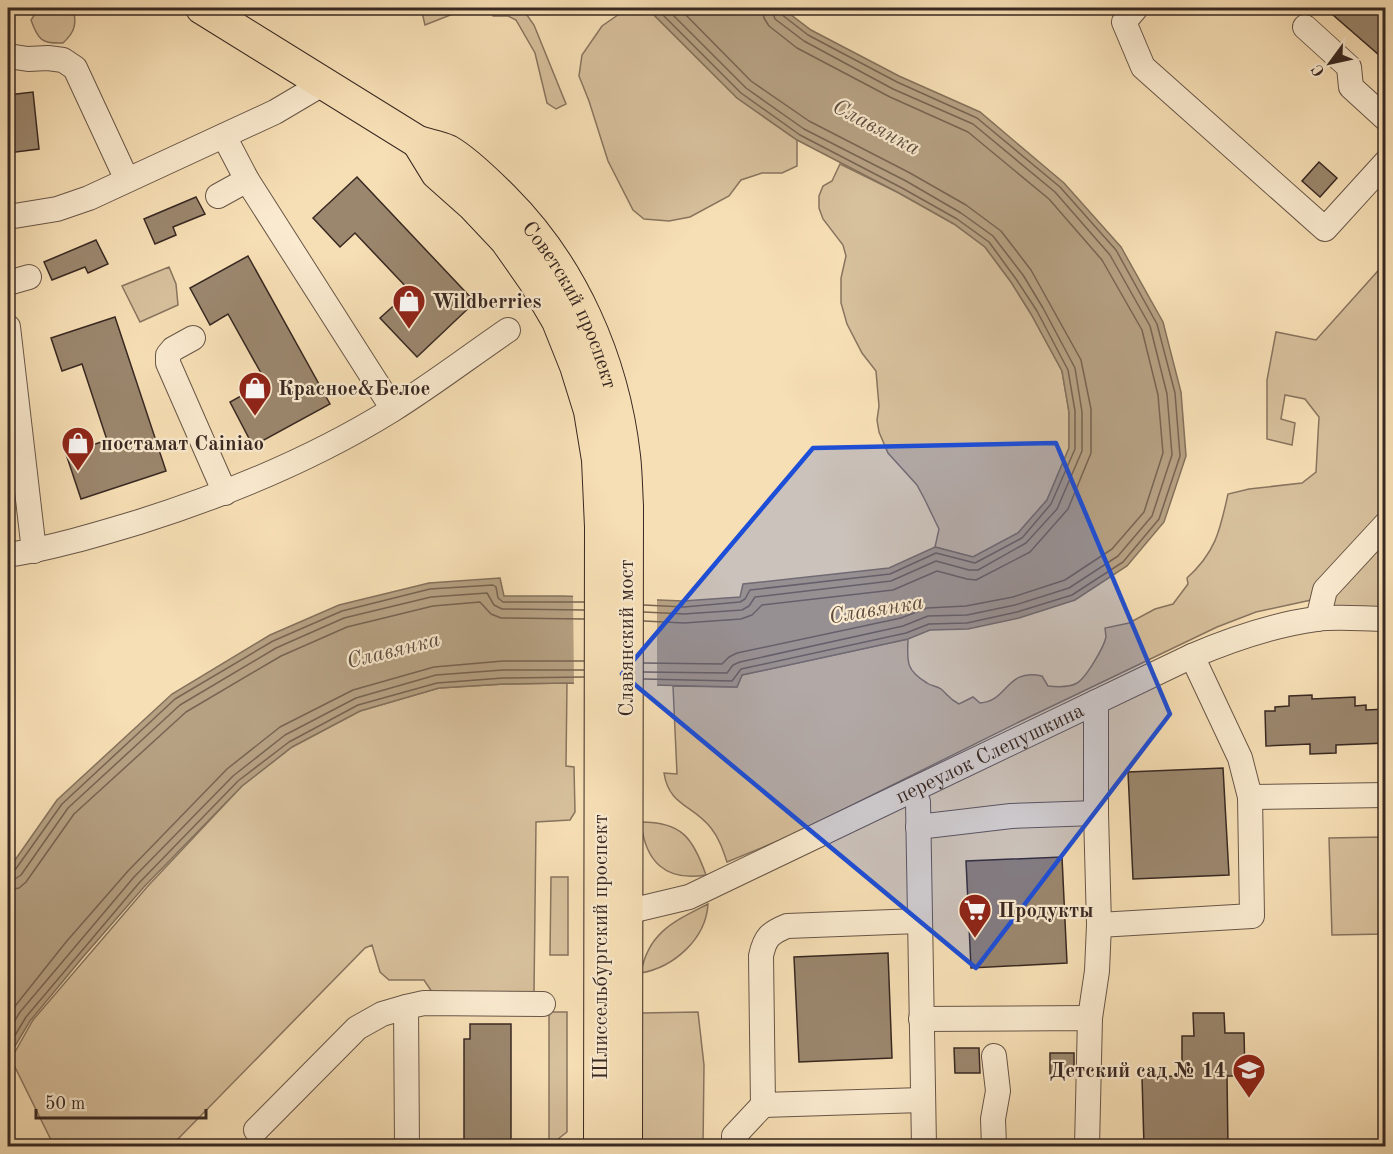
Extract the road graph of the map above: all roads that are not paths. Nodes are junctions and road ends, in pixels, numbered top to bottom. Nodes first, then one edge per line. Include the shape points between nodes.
1 (202, 8) edge
2 (1136, 8) edge
3 (1305, 27) dead end
4 (8, 56) edge
5 (295, 64) junction
6 (324, 83) junction
7 (290, 102) junction
8 (1386, 119) edge
9 (224, 136) junction
10 (1386, 162) edge
11 (127, 180) junction
12 (247, 180) junction
13 (218, 196) dead end
14 (8, 217) edge
15 (8, 327) edge
16 (508, 330) dead end
17 (193, 338) dead end
18 (393, 409) junction
19 (225, 493) junction
20 (1386, 524) edge
21 (614, 527) joint
22 (34, 551) junction
23 (8, 555) edge
24 (1318, 619) junction
25 (1386, 619) edge
26 (1192, 656) junction
27 (1096, 702) junction
28 (613, 748) joint
29 (913, 790) junction
30 (1386, 795) edge
31 (1250, 797) junction
32 (1096, 813) junction
33 (918, 827) junction
34 (614, 912) junction
35 (919, 921) junction
36 (1099, 924) junction
37 (543, 1004) dead end
38 (406, 1007) junction
39 (1090, 1018) junction
40 (921, 1019) junction
41 (994, 1056) dead end
42 (922, 1100) junction
43 (763, 1106) junction
44 (256, 1130) dead end
45 (407, 1146) edge
46 (600, 1146) edge
47 (626, 1146) edge
48 (734, 1146) edge
49 (924, 1146) edge
50 (994, 1146) edge
51 (1087, 1146) edge

1 - 5 main road, Советский проспект
2 - 10 street via 1124,22 1143,67 1325,229
3 - 8 street via 1349,67 1351,87
4 - 11 street via 63,60 75,68
5 - 6 main road, Советский проспект
5 - 7 street
6 - 7 street
6 - 21 main road, Советский проспект via 417,142 448,152 525,220 556,262 581,306 616,407 624,456
7 - 9 street
9 - 11 street
9 - 12 street
11 - 14 street via 57,209
12 - 13 street
12 - 18 street
15 - 22 street
16 - 18 street
17 - 19 street via 168,355 168,363
18 - 19 street via 306,457
19 - 22 street via 104,533
20 - 24 street via 1325,590
21 - 28 main road, Славянский мост
22 - 23 street
24 - 25 street, переулок Слепушкина
24 - 26 street, переулок Слепушкина via 1275,626
26 - 27 street, переулок Слепушкина
26 - 31 street via 1240,758
27 - 29 street, переулок Слепушкина
27 - 32 street
28 - 34 main road, Шлиссельбургский проспект
29 - 33 street via 918,802
29 - 34 street, переулок Слепушкина via 689,897
30 - 31 street
31 - 36 street via 1252,916
32 - 33 street via 1011,816
32 - 36 street
33 - 35 street
34 - 46 main road, Шлиссельбургский проспект
34 - 47 main road, Шлиссельбургский проспект
35 - 40 street
35 - 43 street via 787,926 764,941
36 - 39 street
37 - 38 street via 424,1003
38 - 44 street via 382,1014 357,1028
38 - 45 street
39 - 40 street
39 - 51 street
40 - 42 street
41 - 50 street via 998,1091
42 - 43 street
42 - 49 street
43 - 48 street via 734,1136

